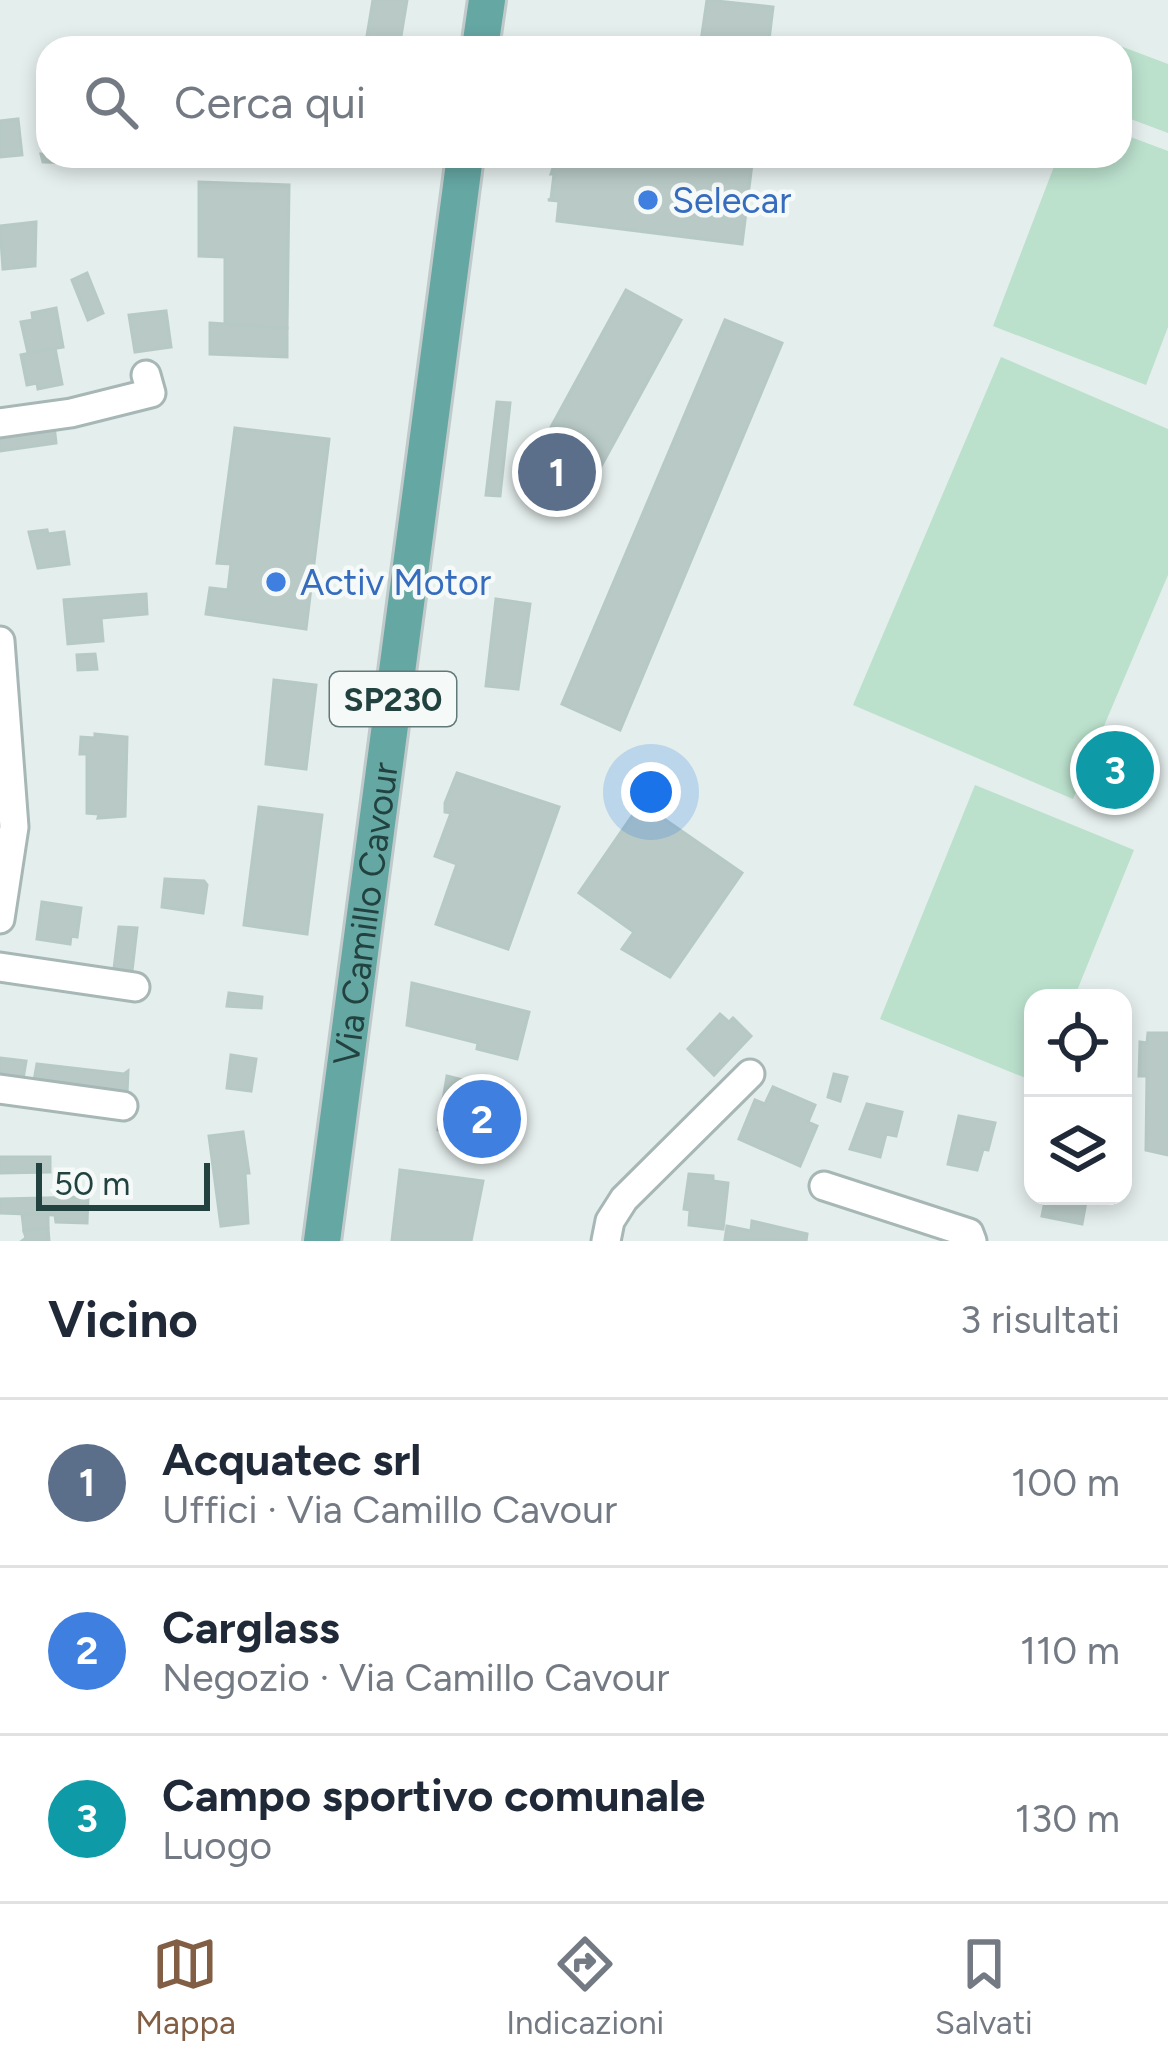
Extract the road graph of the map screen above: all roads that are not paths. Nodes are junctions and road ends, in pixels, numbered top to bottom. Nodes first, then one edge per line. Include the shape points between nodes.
1 (487, 0) edge
2 (482, 36) edge
3 (462, 168) edge
4 (146, 375) dead end
5 (0, 423) edge
6 (0, 641) edge
7 (0, 919) edge
8 (0, 967) edge
9 (135, 988) dead end
10 (750, 1074) dead end
11 (0, 1089) edge
12 (123, 1106) dead end
13 (824, 1186) dead end
14 (322, 1241) edge
15 (606, 1241) edge
16 (972, 1241) edge

1 - 2 main road
3 - 14 main road, Via Camillo Cavour / SP230
4 - 5 street via 151,393
6 - 7 street via 14,827
8 - 9 street
10 - 15 street via 624,1199
11 - 12 street
13 - 16 street via 969,1233

